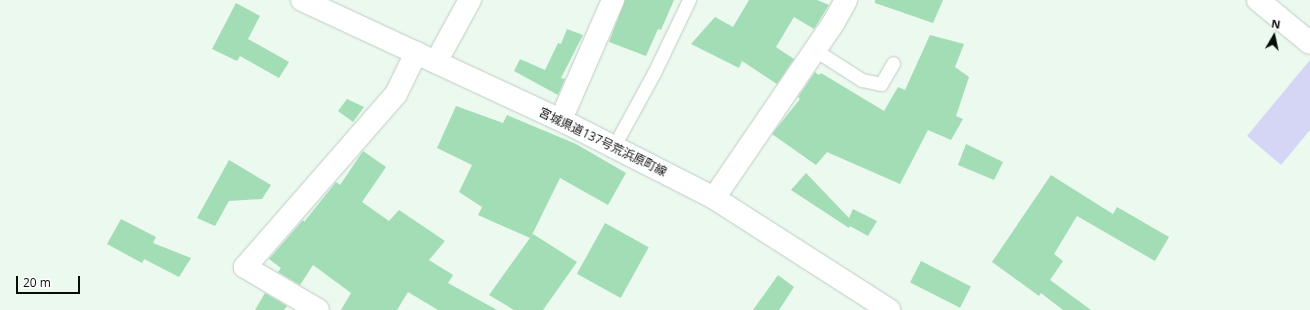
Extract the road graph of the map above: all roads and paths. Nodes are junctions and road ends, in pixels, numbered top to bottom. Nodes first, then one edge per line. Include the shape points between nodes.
1 (302, 0) edge
2 (470, 0) edge
3 (613, 0) edge
4 (689, 0) edge
5 (846, 0) edge
6 (1258, 0) edge
7 (1310, 43) edge
8 (815, 50) junction
9 (426, 57) junction
10 (893, 63) dead end
11 (566, 108) dead end
12 (620, 135) dead end
13 (714, 198) junction
14 (318, 310) edge
15 (889, 310) edge

1 - 9 street, 宮城県道137号荒浜原町線
2 - 9 street
3 - 11 street
4 - 12 lane via 654,73
5 - 8 street
6 - 7 street
8 - 10 lane via 862,80 881,84
8 - 13 street
9 - 13 street, 宮城県道137号荒浜原町線 via 565,122
9 - 14 street via 245,267
13 - 15 street, 宮城県道137号荒浜原町線

